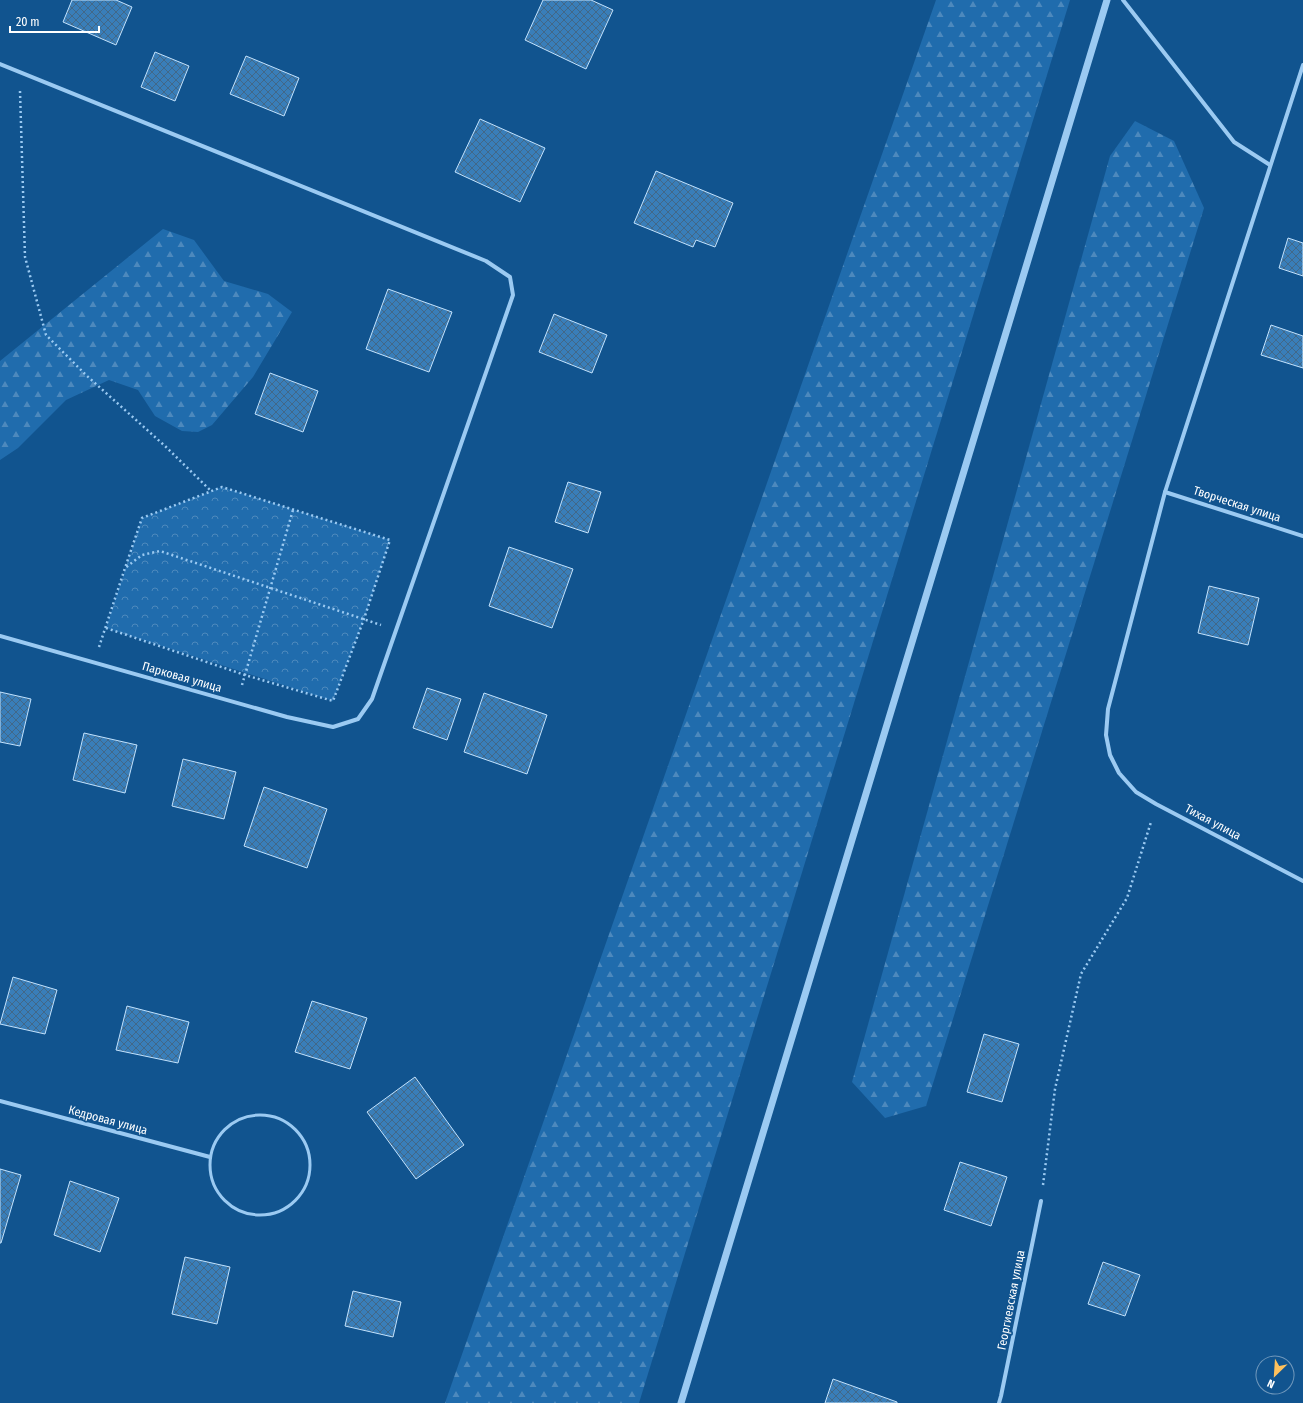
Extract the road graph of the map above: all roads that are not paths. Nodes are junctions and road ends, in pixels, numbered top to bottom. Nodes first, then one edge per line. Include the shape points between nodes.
1 (1107, 0) edge
2 (1123, 0) edge
3 (0, 64) edge
4 (1303, 65) edge
5 (1270, 165) junction
6 (1165, 492) junction
7 (1303, 536) edge
8 (0, 636) edge
9 (1303, 881) edge
10 (0, 1102) edge
11 (210, 1157) junction
12 (1041, 1201) road end
13 (681, 1403) edge
14 (999, 1403) edge

1 - 13 street
2 - 5 street via 1234,142
3 - 8 street, Парковая улица via 486,261 510,277 513,295 372,699 358,719 332,727
4 - 5 street, Тихая улица
5 - 6 street, Тихая улица
6 - 7 street, Творческая улица
6 - 9 street, Тихая улица via 1108,709 1106,734 1110,755 1119,773 1136,792
10 - 11 street, Кедровая улица
11 - 11 lane via 216,1141 227,1127 242,1118 259,1115 276,1117 291,1126 302,1139 309,1155 309,1172 304,1188 295,1200 282,1209 268,1214 252,1214 237,1210 224,1200 215,1188 210,1173
12 - 14 street, Георгиевская улица

